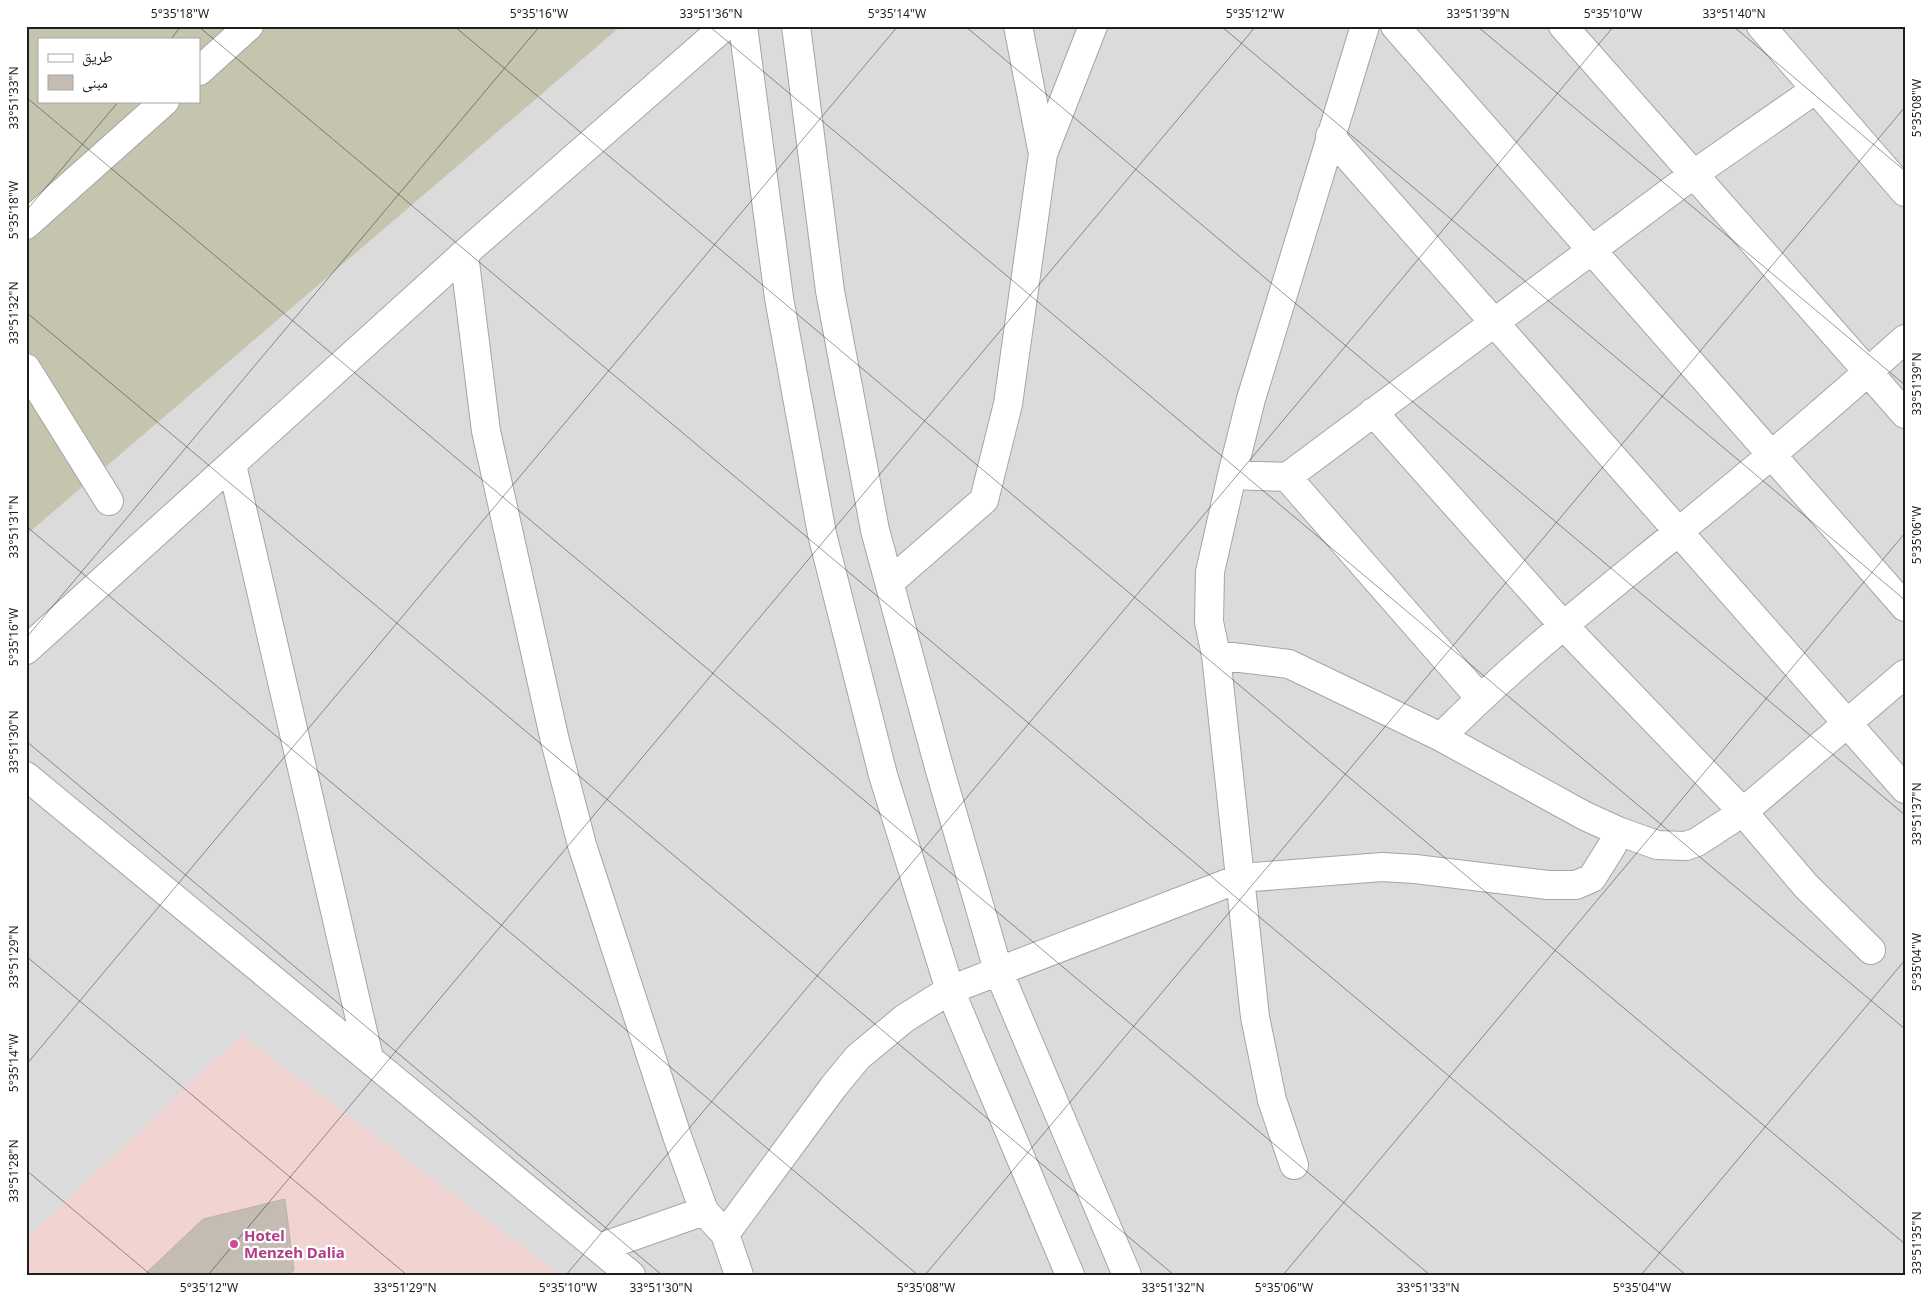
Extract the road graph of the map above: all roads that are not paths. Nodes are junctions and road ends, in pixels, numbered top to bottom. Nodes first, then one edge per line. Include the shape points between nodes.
1 (249, 26) edge
2 (725, 26) edge
3 (742, 26) edge
4 (796, 26) edge
5 (1018, 26) edge
6 (1093, 26) edge
7 (1365, 26) edge
8 (1395, 26) edge
9 (1563, 26) edge
10 (1761, 26) edge
11 (200, 70) edge
12 (1816, 89) junction
13 (164, 102) edge
14 (1330, 136) junction
15 (1043, 154) junction
16 (1694, 174) junction
17 (1905, 192) edge
18 (26, 225) edge
19 (1593, 251) junction
20 (464, 254) junction
21 (1494, 323) junction
22 (1905, 339) edge
23 (26, 368) edge
24 (1868, 372) junction
25 (1373, 412) junction
26 (1905, 414) edge
27 (1771, 455) junction
28 (232, 465) junction
29 (1232, 475) junction
30 (1287, 477) junction
31 (109, 501) dead end
32 (1678, 532) junction
33 (890, 582) junction
34 (1905, 607) edge
35 (1563, 625) junction
36 (26, 650) edge
37 (1216, 655) junction
38 (1905, 674) edge
39 (1480, 698) junction
40 (1847, 723) junction
41 (1441, 737) junction
42 (26, 776) edge
43 (1905, 789) edge
44 (1743, 812) junction
45 (1618, 830) junction
46 (1242, 878) junction
47 (1871, 950) dead end
48 (998, 970) junction
49 (950, 990) junction
50 (369, 1058) junction
51 (1294, 1165) dead end
52 (704, 1211) junction
53 (725, 1234) junction
54 (599, 1248) junction
55 (632, 1275) edge
56 (739, 1275) edge
57 (1070, 1275) edge
58 (1127, 1275) edge

1 - 11 street
2 - 20 street
3 - 49 street via 778,298 822,534 883,775
4 - 33 street via 830,291 875,530
5 - 15 street
6 - 15 street
7 - 14 street
8 - 19 street
9 - 16 street
10 - 12 street
12 - 16 street
12 - 17 street
13 - 18 street
14 - 21 street
14 - 29 street via 1251,399
15 - 33 street via 1008,404 984,500
16 - 19 street
16 - 24 street
19 - 21 street
19 - 27 street
20 - 28 street
20 - 52 street via 486,431 555,741 582,845
21 - 25 street
21 - 32 street
22 - 24 street
23 - 31 street
24 - 26 street
24 - 27 street
25 - 30 street
25 - 35 street
27 - 32 street
27 - 34 street
28 - 36 street
28 - 50 street
29 - 30 street
29 - 37 street via 1210,572 1209,622
30 - 39 street
32 - 35 street
32 - 40 street
33 - 48 street
35 - 39 street
35 - 44 street
37 - 41 street via 1290,664
37 - 46 street
38 - 40 street
39 - 41 street
40 - 43 street
40 - 44 street
41 - 45 street via 1585,816
42 - 50 street
44 - 45 street via 1686,846 1657,846
44 - 47 street via 1806,886
45 - 46 street via 1592,878 1576,885 1548,885 1382,867
46 - 48 street
46 - 51 street via 1255,1017 1272,1100
48 - 49 street
48 - 58 street
49 - 53 street via 905,1018 858,1057 828,1092
49 - 57 street
50 - 54 street
52 - 53 street
52 - 54 street
53 - 56 street
54 - 55 street

